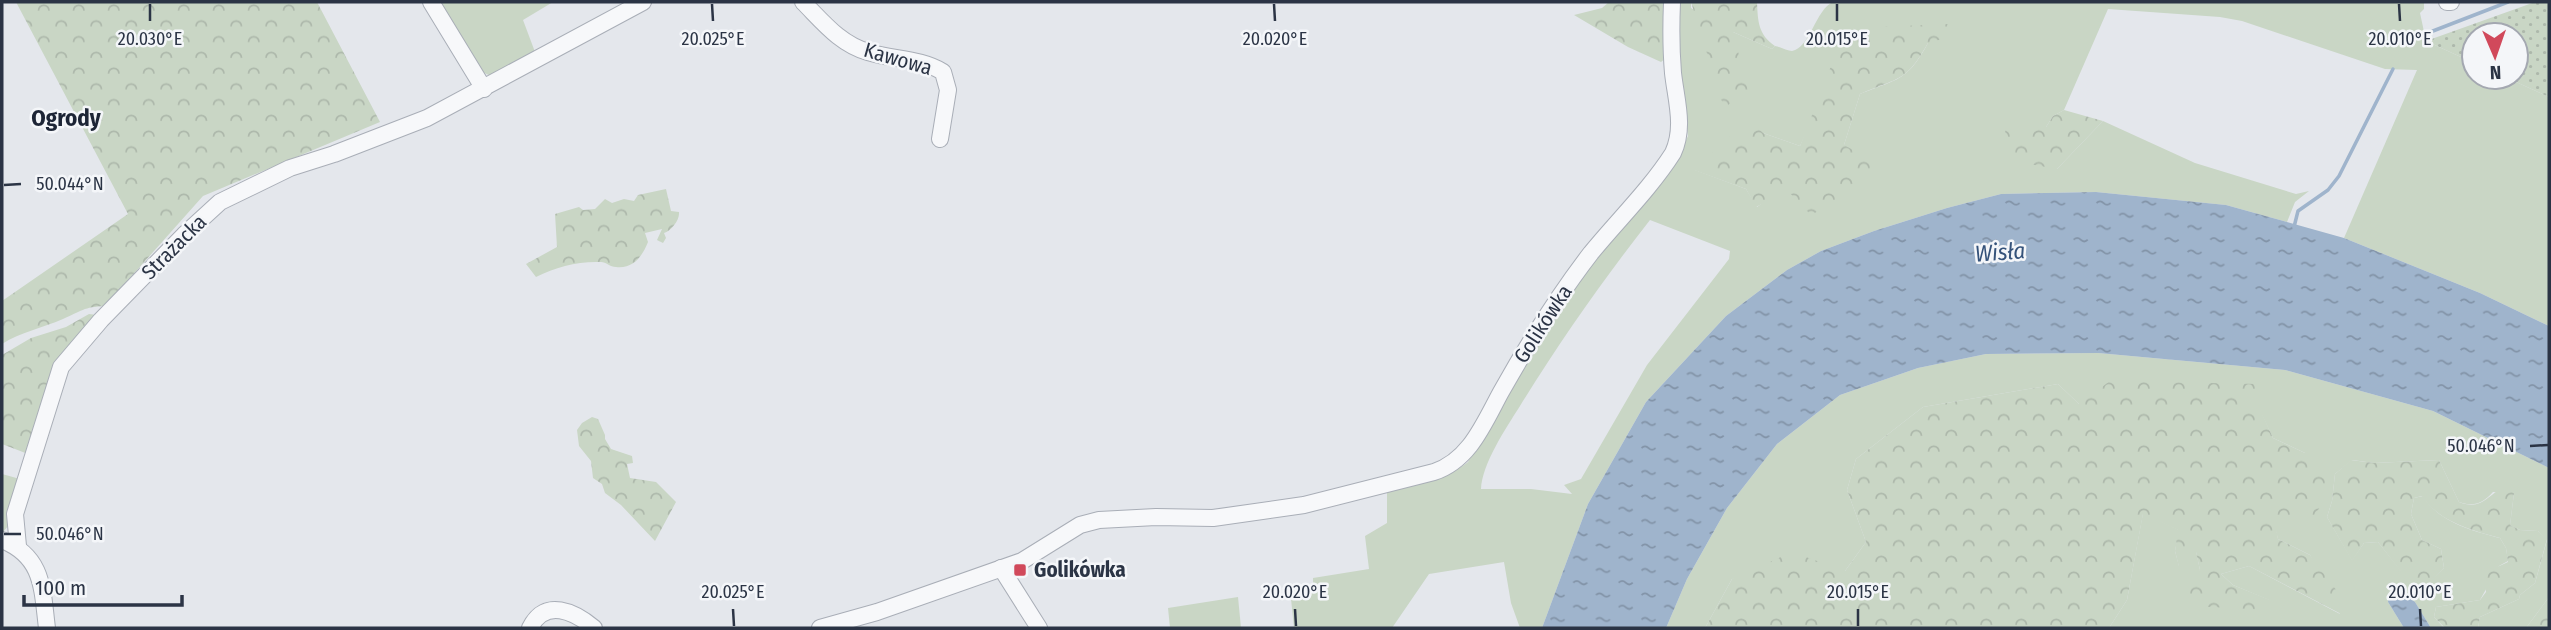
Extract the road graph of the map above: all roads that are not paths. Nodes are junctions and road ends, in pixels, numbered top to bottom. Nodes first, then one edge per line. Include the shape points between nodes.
1 (430, 2) edge
2 (643, 2) edge
3 (803, 2) edge
4 (1672, 2) edge
5 (484, 89) junction
6 (940, 139) dead end
7 (2, 540) edge
8 (18, 546) junction
9 (1001, 569) junction
10 (47, 628) edge
11 (530, 628) edge
12 (594, 628) edge
13 (820, 628) edge
14 (1039, 628) edge

1 - 5 street
2 - 5 street, Strażacka
3 - 6 street, Kawowa via 853,46 928,63 943,72 948,90
4 - 9 street, Golikówka via 1670,31 1679,125 1673,153 1590,254 1530,339 1465,455 1434,472 1304,505 1213,518 1099,520 1080,525
5 - 8 street, Strażacka via 428,118 290,168 220,202 184,235 61,367 15,514
7 - 8 street
8 - 10 street via 36,567
9 - 13 street, Golikówka
9 - 14 street
11 - 12 street via 542,614 562,609

